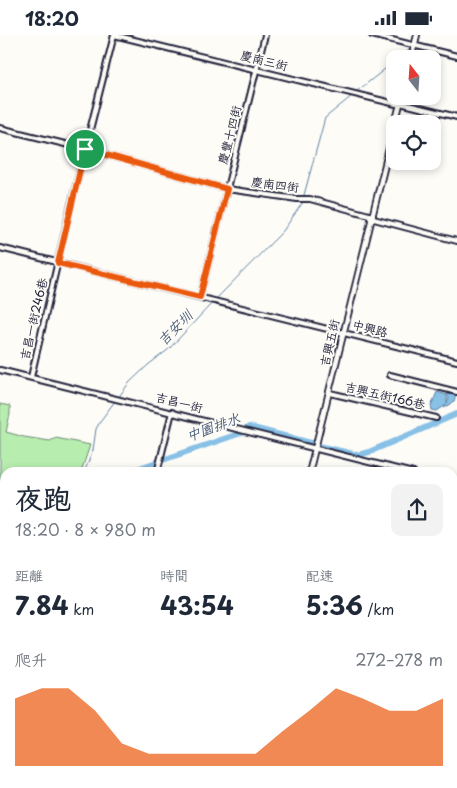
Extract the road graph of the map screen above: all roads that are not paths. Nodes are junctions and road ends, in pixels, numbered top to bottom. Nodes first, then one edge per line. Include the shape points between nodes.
1 (114, 35) edge
2 (265, 35) edge
3 (372, 35) edge
4 (417, 35) edge
5 (414, 46) junction
6 (413, 50) edge
7 (457, 56) edge
8 (256, 69) junction
9 (386, 101) edge
10 (408, 105) edge
11 (457, 117) edge
12 (0, 128) edge
13 (85, 149) junction
14 (386, 160) edge
15 (227, 189) junction
16 (372, 217) junction
17 (457, 241) edge
18 (0, 249) edge
19 (58, 263) junction
20 (200, 297) junction
21 (343, 333) junction
22 (457, 361) edge
23 (0, 370) edge
24 (390, 375) dead end
25 (31, 377) junction
26 (457, 392) edge
27 (330, 393) junction
28 (172, 412) junction
29 (436, 418) dead end
30 (315, 448) junction
31 (158, 467) edge
32 (310, 467) edge
33 (389, 467) edge

1 - 8 street, 慶南三街
1 - 13 street, 吉昌一街246巷
2 - 8 street, 慶豐十四街
3 - 5 street
4 - 5 street
5 - 6 street
5 - 7 street
8 - 9 street, 慶南三街
8 - 15 street, 慶豐十四街
10 - 11 street
12 - 13 street, 慶南四街
13 - 15 street, 慶南四街
13 - 19 street, 吉昌一街246巷
14 - 16 street, 吉興五街
15 - 16 street, 慶南四街 via 310,199
15 - 20 street, 慶豐十四街
16 - 17 street, 慶南四街
16 - 21 street, 吉興五街
18 - 19 street
19 - 20 street
19 - 25 street, 吉昌一街246巷
20 - 21 street, 中興路
21 - 22 street, 中興路
21 - 27 street, 吉興五街
23 - 25 street
24 - 26 street
25 - 28 street, 吉昌一街
27 - 29 street, 吉興五街166巷
27 - 30 street, 吉興五街
28 - 30 street, 吉昌一街
28 - 31 street
30 - 32 street, 吉興五街
30 - 33 street, 吉昌一街

